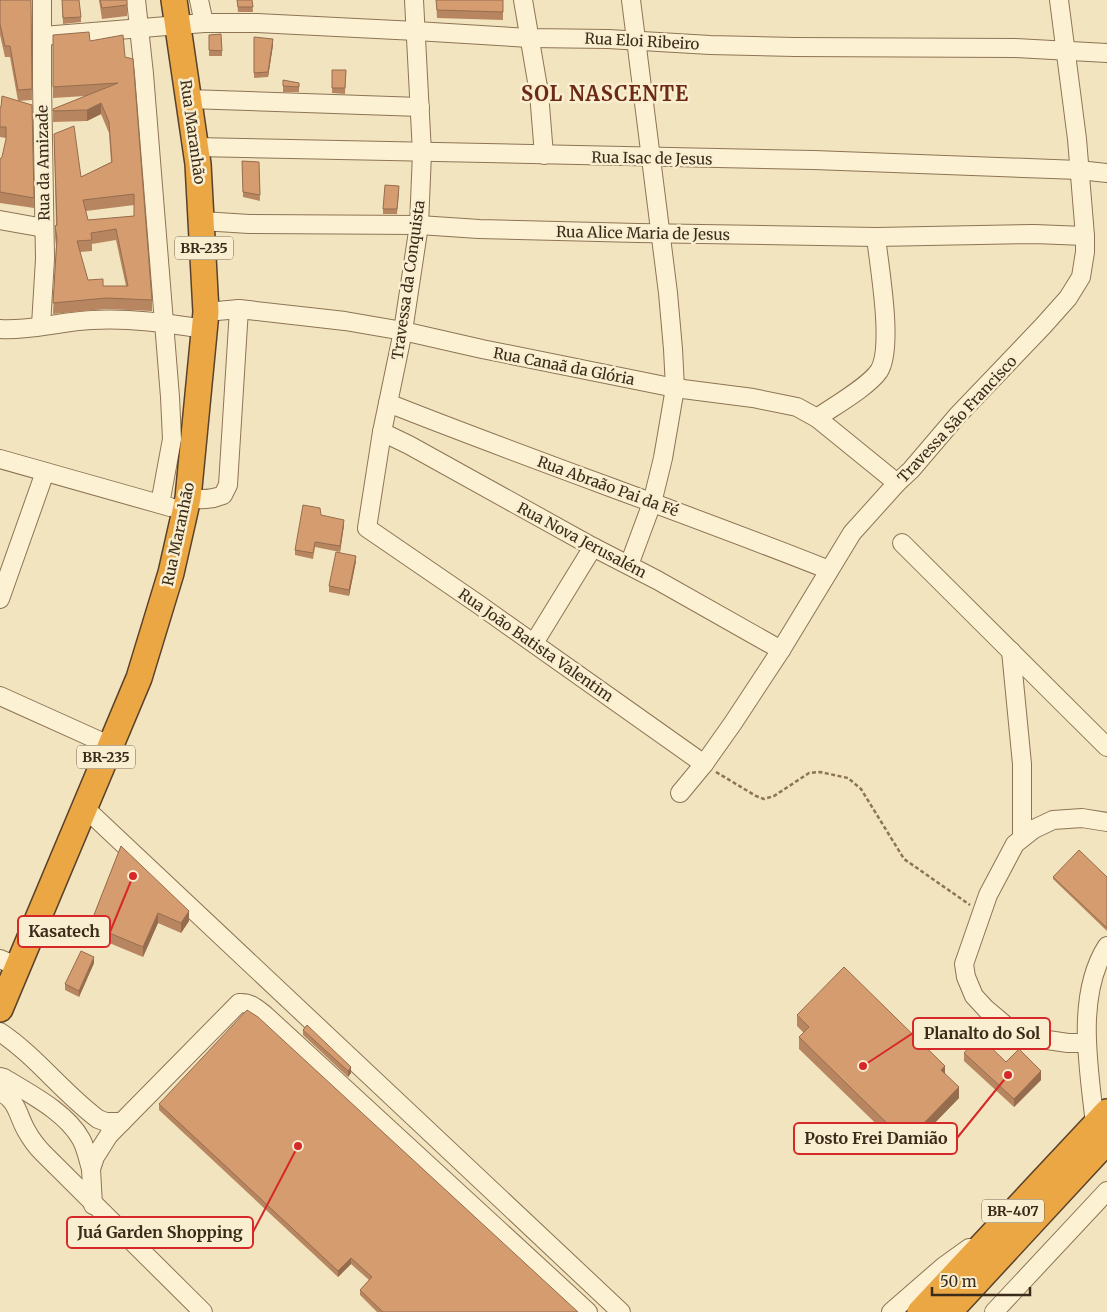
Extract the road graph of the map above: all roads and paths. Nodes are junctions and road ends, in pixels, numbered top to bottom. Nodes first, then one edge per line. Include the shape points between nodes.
1 (42, 0) edge
2 (136, 0) edge
3 (174, 0) edge
4 (199, 0) edge
5 (414, 0) edge
6 (523, 0) edge
7 (631, 0) edge
8 (1059, 0) edge
9 (204, 23) junction
10 (177, 25) junction
11 (140, 27) junction
12 (416, 31) junction
13 (42, 36) junction
14 (530, 38) junction
15 (637, 40) junction
16 (1066, 52) junction
17 (1107, 53) edge
18 (188, 99) junction
19 (420, 107) junction
20 (196, 147) junction
21 (422, 153) junction
22 (544, 155) junction
23 (650, 158) junction
24 (1078, 170) junction
25 (1107, 173) edge
26 (0, 220) edge
27 (202, 221) junction
28 (419, 225) junction
29 (44, 228) junction
30 (660, 233) junction
31 (1085, 236) junction
32 (876, 237) junction
33 (239, 309) junction
34 (205, 321) junction
35 (164, 323) junction
36 (41, 325) junction
37 (0, 329) edge
38 (403, 331) junction
39 (675, 388) junction
40 (388, 403) junction
41 (817, 418) junction
42 (382, 432) junction
43 (0, 459) edge
44 (45, 472) junction
45 (897, 483) junction
46 (652, 503) junction
47 (160, 504) junction
48 (187, 505) junction
49 (367, 528) joint
50 (902, 543) dead end
51 (593, 547) junction
52 (629, 565) junction
53 (829, 570) junction
54 (0, 599) edge
55 (534, 643) junction
56 (781, 650) junction
57 (1010, 651) junction
58 (0, 696) edge
59 (111, 746) junction
60 (1107, 747) edge
61 (704, 764) junction
62 (680, 793) dead end
63 (85, 808) junction
64 (1107, 822) edge
65 (1022, 838) junction
66 (982, 913) junction
67 (1107, 946) edge
68 (9, 963) edge
69 (0, 1009) edge
70 (0, 1032) edge
71 (0, 1042) edge
72 (1086, 1043) junction
73 (0, 1077) edge
74 (0, 1092) edge
75 (1103, 1126) edge
76 (116, 1128) junction
77 (91, 1169) junction
78 (1107, 1191) edge
79 (93, 1205) junction
80 (998, 1227) junction
81 (203, 1312) edge
82 (588, 1312) edge
83 (621, 1312) edge
84 (891, 1312) edge
85 (920, 1312) edge
86 (949, 1312) edge
87 (994, 1312) edge

1 - 13 street, Rua da Amizade
2 - 11 street
3 - 10 highway, Rua Maranhão / BR-235
4 - 9 street
5 - 12 street, Travessa da Conquista
6 - 14 street
7 - 15 street
8 - 16 street, Travessa São Francisco
9 - 10 street, Rua Eloi Ribeiro
9 - 12 street, Rua Eloi Ribeiro
10 - 11 street, Rua Eloi Ribeiro
10 - 18 highway, Rua Maranhão / BR-235
11 - 13 street, Rua Eloi Ribeiro
11 - 35 street
12 - 14 street, Rua Eloi Ribeiro
12 - 19 street, Travessa da Conquista
13 - 29 street, Rua da Amizade
14 - 15 street, Rua Eloi Ribeiro
14 - 22 street
15 - 16 street, Rua Eloi Ribeiro via 795,47 1015,48
15 - 23 street
16 - 17 street, Rua Eloi Ribeiro
16 - 24 street, Travessa São Francisco
18 - 19 street
18 - 20 highway, Rua Maranhão / BR-235
19 - 21 street, Travessa da Conquista
20 - 21 street, Rua Isac de Jesus
20 - 27 highway, Rua Maranhão / BR-235
21 - 22 street, Rua Isac de Jesus
21 - 28 street, Travessa da Conquista
22 - 23 street, Rua Isac de Jesus
23 - 24 street, Rua Isac de Jesus via 814,160
23 - 30 street
24 - 25 street, Rua Isac de Jesus
24 - 31 street, Travessa São Francisco
26 - 29 street
27 - 28 street, Rua Alice Maria de Jesus
27 - 34 highway, Rua Maranhão / BR-235
28 - 30 street, Rua Alice Maria de Jesus
28 - 38 street, Travessa da Conquista
29 - 36 street, Rua da Amizade
30 - 32 street, Rua Alice Maria de Jesus
30 - 39 street
31 - 32 street, Rua Alice Maria de Jesus
31 - 45 street, Travessa São Francisco via 1081,278 1068,298
32 - 41 street via 883,301 884,356 879,370 868,382
33 - 34 street, Rua Canaã da Glória
33 - 38 street, Rua Canaã da Glória
33 - 48 street via 228,485 224,495
34 - 35 street, Rua Canaã da Glória
34 - 48 highway, Rua Maranhão / BR-235
35 - 36 street, Rua Canaã da Glória via 91,320
35 - 47 street via 172,439
36 - 37 street, Rua Canaã da Glória
38 - 39 street, Rua Canaã da Glória
38 - 40 street, Travessa da Conquista
39 - 41 street, Rua Canaã da Glória via 771,401 798,408
39 - 46 street
40 - 42 street, Travessa da Conquista
40 - 46 street, Rua Abraão Pai da Fé
41 - 45 street, Rua Canaã da Glória
42 - 49 street, Travessa da Conquista
42 - 51 street, Rua Nova Jerusalém
43 - 44 street
44 - 47 street
44 - 54 street
45 - 53 street, Travessa São Francisco via 852,533
46 - 52 street
46 - 53 street, Rua Abraão Pai da Fé
47 - 48 street
48 - 59 highway, Rua Maranhão / BR-235 via 152,637
49 - 55 street, Rua João Batista Valentim
50 - 57 street
51 - 52 street, Rua Nova Jerusalém
51 - 55 street
52 - 56 street, Rua Nova Jerusalém
53 - 56 street, Travessa São Francisco
55 - 61 street, Rua João Batista Valentim
56 - 61 street, Travessa São Francisco
57 - 60 street
57 - 65 street via 1022,764
58 - 59 street
59 - 63 highway, Rua Maranhão / BR-235
61 - 62 street, Travessa São Francisco
61 - 66 path via 764,799 774,796 808,773 848,778 860,789 904,859
63 - 68 highway, Rua Maranhão / BR-235
63 - 83 street
64 - 65 street via 1082,818 1052,820
65 - 66 street via 1015,844
66 - 72 street via 964,964 974,996 986,1010 1027,1037
67 - 72 street via 1095,973
68 - 69 highway, Rua Maranhão / BR-235
70 - 76 street via 21,1047 98,1119
71 - 76 street via 81,1118
72 - 75 street
73 - 77 street via 49,1106 64,1119 81,1139
74 - 79 street via 16,1106 36,1145
75 - 80 highway, BR-407
75 - 86 highway, BR-407
76 - 77 street via 95,1157
76 - 82 street via 239,1004 246,1002 265,1014
77 - 79 street
78 - 87 street
79 - 81 street
80 - 84 street via 944,1266
80 - 85 highway, BR-407

